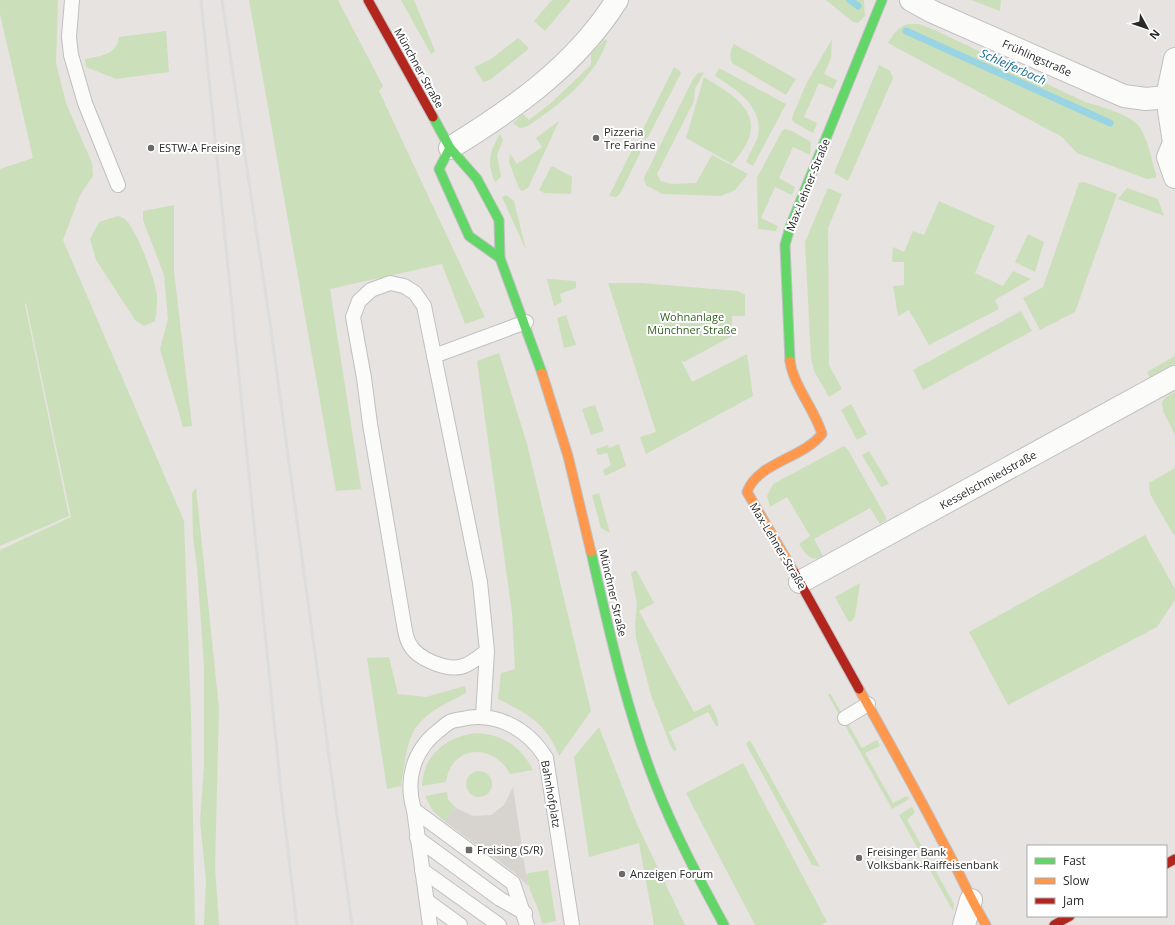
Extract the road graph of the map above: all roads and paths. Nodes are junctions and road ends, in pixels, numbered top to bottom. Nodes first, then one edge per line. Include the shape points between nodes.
1 (72, 0) edge
2 (368, 0) edge
3 (617, 0) edge
4 (882, 0) edge
5 (911, 0) edge
6 (1175, 59) edge
7 (1167, 97) junction
8 (1174, 144) edge
9 (450, 148) junction
10 (1175, 177) edge
11 (118, 185) dead end
12 (500, 258) junction
13 (526, 322) junction
14 (434, 356) junction
15 (1175, 377) edge
16 (800, 582) junction
17 (487, 651) junction
18 (868, 704) junction
19 (483, 716) junction
20 (845, 718) dead end
21 (414, 810) junction
22 (417, 838) junction
23 (422, 870) junction
24 (971, 900) junction
25 (427, 901) junction
26 (1068, 917) edge
27 (526, 919) edge
28 (430, 925) edge
29 (460, 925) edge
30 (499, 925) edge
31 (572, 925) edge
32 (724, 925) edge
33 (964, 925) edge
34 (986, 925) edge
35 (1054, 925) edge

1 - 11 lane via 69,37 71,55 85,103
2 - 9 main road, Münchner Straße
3 - 9 street via 587,42 545,82 500,117
4 - 16 main road, Max-Lehner-Straße via 784,245 790,363 822,434 813,445 756,476 747,487 749,498
5 - 7 street, Frühlingstraße via 1124,96 1146,99
6 - 7 street
7 - 8 street
8 - 10 street via 1168,157
9 - 12 main road, Münchner Straße via 477,179 499,220
9 - 12 main road via 439,169 469,236
12 - 13 main road, Münchner Straße
13 - 14 lane
13 - 32 main road, Münchner Straße via 568,456 616,661 641,742 655,783 687,855
14 - 17 lane via 480,582
14 - 17 lane via 424,306 415,293 404,286 390,283 371,290 359,301 353,317 355,336 395,576 409,644 425,658 438,665 453,668 465,666
15 - 16 street, Kesselschmiedstraße
16 - 18 main road, Max-Lehner-Straße
17 - 19 lane
18 - 20 lane
18 - 24 main road, Max-Lehner-Straße via 968,889
19 - 21 lane, Bahnhofplatz via 450,722 431,737 421,750 412,766 410,792
19 - 31 lane, Bahnhofplatz via 497,718 523,732 539,746 546,758
21 - 22 lane, Bahnhofplatz
21 - 27 lane via 513,883
22 - 23 lane, Bahnhofplatz
22 - 27 lane
23 - 25 lane, Bahnhofplatz
23 - 30 lane
24 - 33 street
24 - 34 main road, Max-Lehner-Straße
25 - 28 lane, Bahnhofplatz
25 - 29 lane
26 - 35 main road

